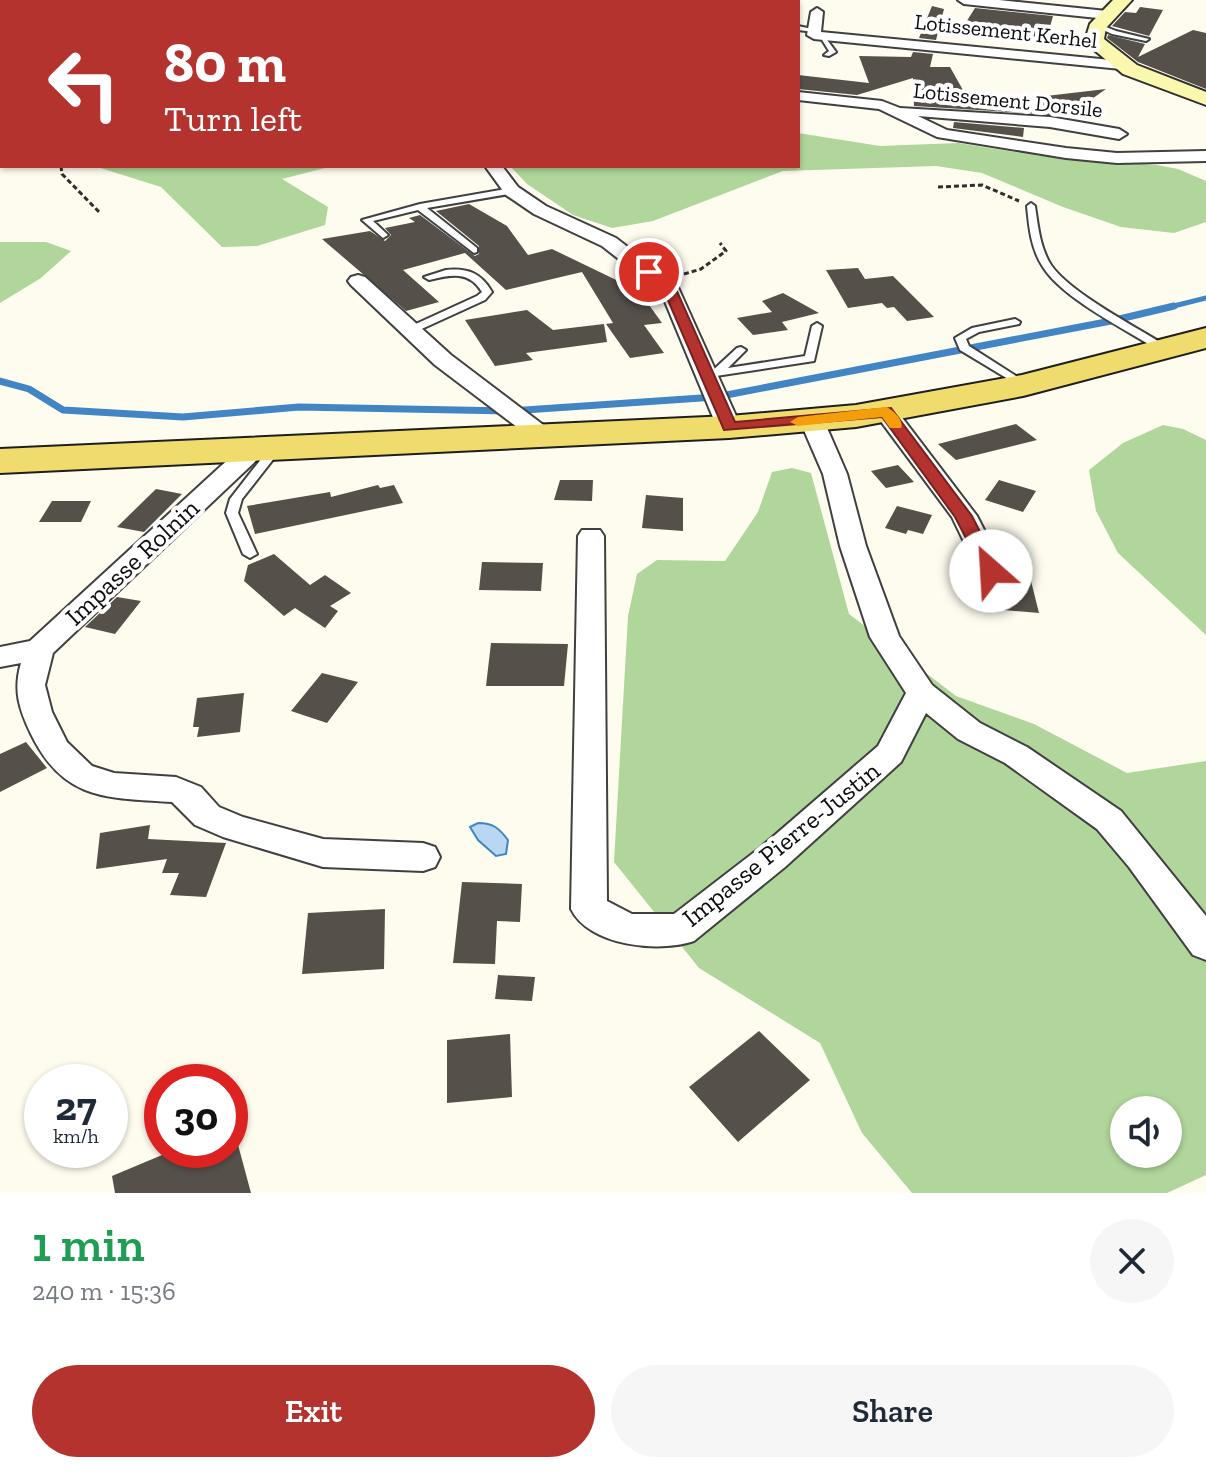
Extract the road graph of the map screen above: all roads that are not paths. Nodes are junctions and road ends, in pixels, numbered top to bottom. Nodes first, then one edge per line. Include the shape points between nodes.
1 (964, 0) edge
2 (1123, 0) edge
3 (817, 12) dead end
4 (1103, 20) junction
5 (800, 28) edge
6 (818, 33) junction
7 (1146, 39) dead end
8 (827, 55) dead end
9 (1121, 65) junction
10 (800, 96) edge
11 (1206, 99) edge
12 (893, 111) junction
13 (1119, 134) dead end
14 (1206, 156) edge
15 (495, 168) edge
16 (512, 191) junction
17 (1031, 206) road end
18 (420, 207) junction
19 (383, 235) dead end
20 (474, 250) dead end
21 (429, 277) dead end
22 (358, 281) dead end
23 (1015, 322) dead end
24 (817, 326) dead end
25 (411, 330) junction
26 (1206, 338) edge
27 (1164, 349) junction
28 (741, 350) dead end
29 (1023, 385) junction
30 (717, 395) junction
31 (886, 412) junction
32 (812, 421) junction
33 (542, 435) junction
34 (265, 449) junction
35 (0, 461) edge
36 (591, 536) dead end
37 (250, 554) dead end
38 (991, 571) dead end
39 (39, 649) junction
40 (0, 657) edge
41 (921, 693) junction
42 (423, 857) dead end
43 (1206, 944) edge

1 - 4 street
2 - 4 main road
3 - 6 street
4 - 7 lane via 1114,33
4 - 9 main road via 1094,40
5 - 6 lane
6 - 8 lane via 833,52
6 - 9 street, Lotissement Kerhel
9 - 11 main road
10 - 12 street, Lotissement Dorsile via 862,101
12 - 13 street, Lotissement Dorsile via 1050,122
12 - 14 street, Lotissement Dorsile via 943,134 1066,153
15 - 16 street
16 - 18 lane
16 - 30 street via 609,242 670,289
17 - 27 lane via 1035,241 1048,270
18 - 19 lane via 366,220
18 - 20 lane
21 - 25 lane via 462,271 483,283 487,292
22 - 25 street
23 - 29 lane via 960,338 969,350
24 - 30 lane via 810,359
25 - 33 street
26 - 27 main road
27 - 29 main road
28 - 30 lane
29 - 31 main road
30 - 32 main road
30 - 33 main road
31 - 32 main road
31 - 38 street via 964,516
32 - 41 street via 835,474 885,637
33 - 34 main road
34 - 35 main road
34 - 37 lane via 232,513
34 - 39 street, Impasse Rolnin
36 - 41 street, Impasse Pierre-Justin via 589,909 627,930 681,930 773,857 890,754
39 - 40 street
39 - 42 street via 30,685 36,712 55,750 80,775 114,786 176,790 207,816 323,853
41 - 43 street via 969,731 1016,755 1109,820

